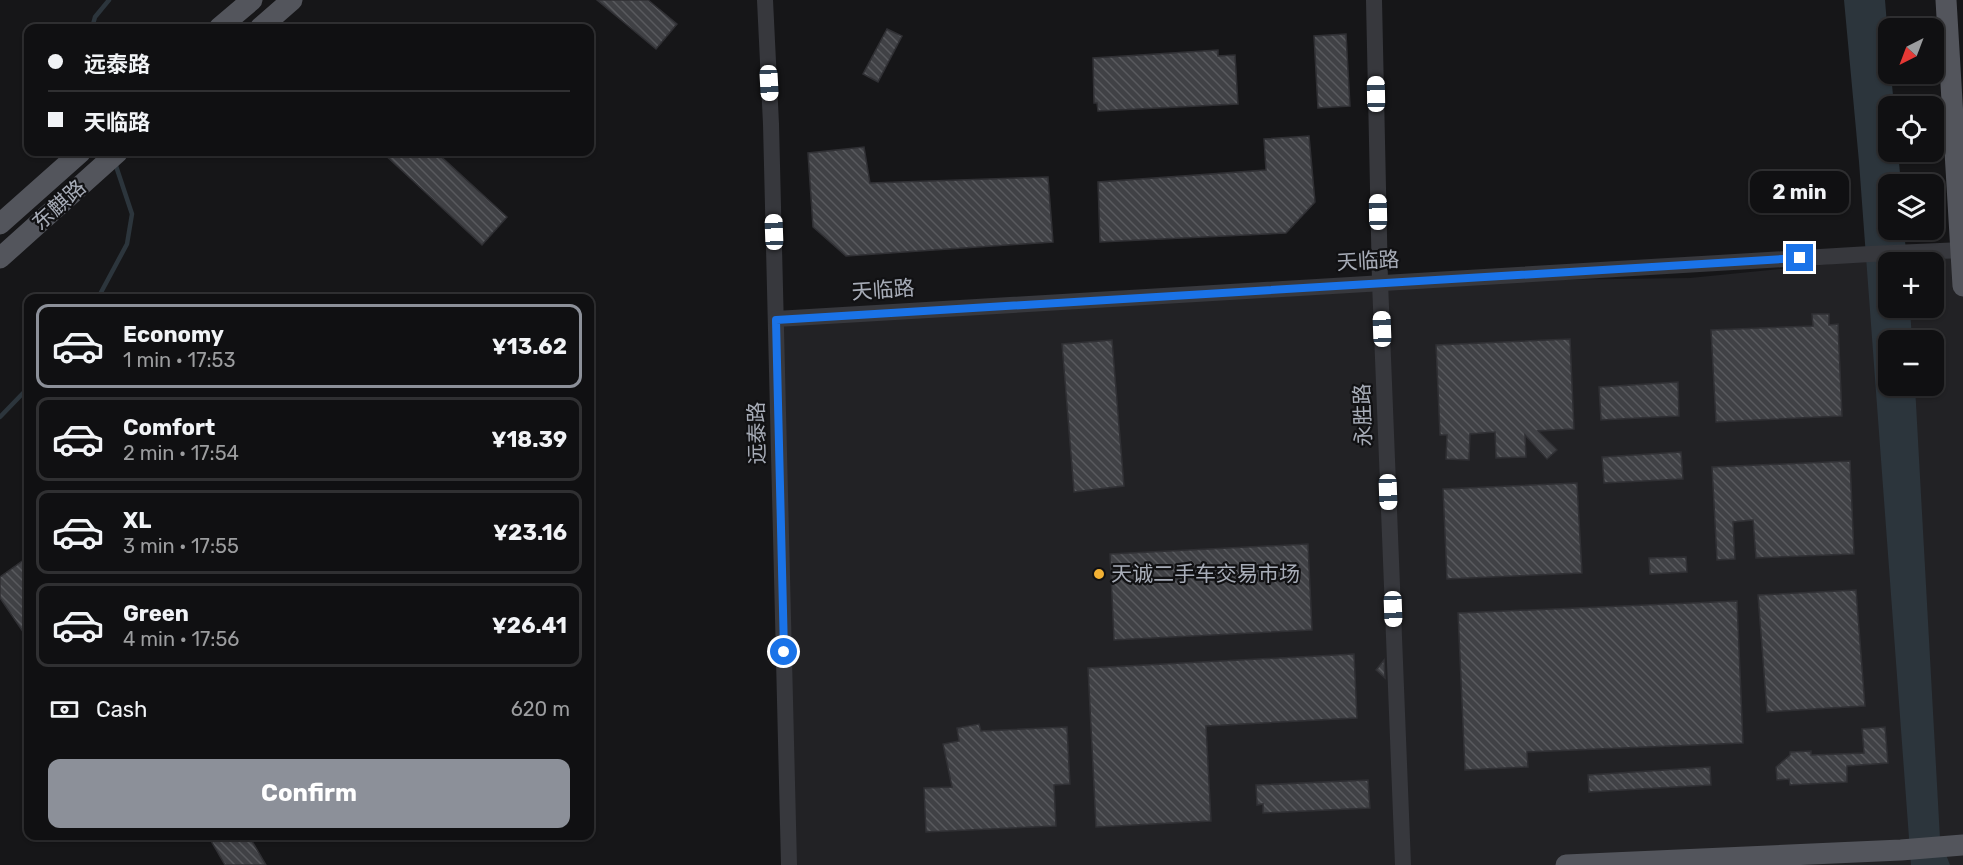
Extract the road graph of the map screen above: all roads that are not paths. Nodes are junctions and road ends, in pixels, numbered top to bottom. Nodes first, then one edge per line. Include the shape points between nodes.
1 (252, 0) edge
2 (292, 0) edge
3 (765, 0) edge
4 (1374, 0) edge
5 (1946, 0) edge
6 (224, 24) edge
7 (265, 24) edge
8 (76, 156) edge
9 (114, 156) edge
10 (0, 224) edge
11 (1962, 250) edge
12 (0, 258) edge
13 (1380, 282) junction
14 (1963, 286) edge
15 (776, 320) junction
16 (1958, 845) edge
17 (1871, 858) edge
18 (789, 865) edge
19 (1402, 865) edge
20 (1566, 865) edge

1 - 6 main road
2 - 7 main road
3 - 15 street, 远泰路
4 - 13 street, 永胜路
5 - 11 main road
8 - 10 main road, 东麒路
9 - 12 main road, 东麒路
11 - 13 street, 天临路
11 - 14 main road
13 - 15 street, 天临路
13 - 19 street, 永胜路
15 - 18 street, 远泰路
16 - 17 main road via 1901,850
17 - 20 main road

